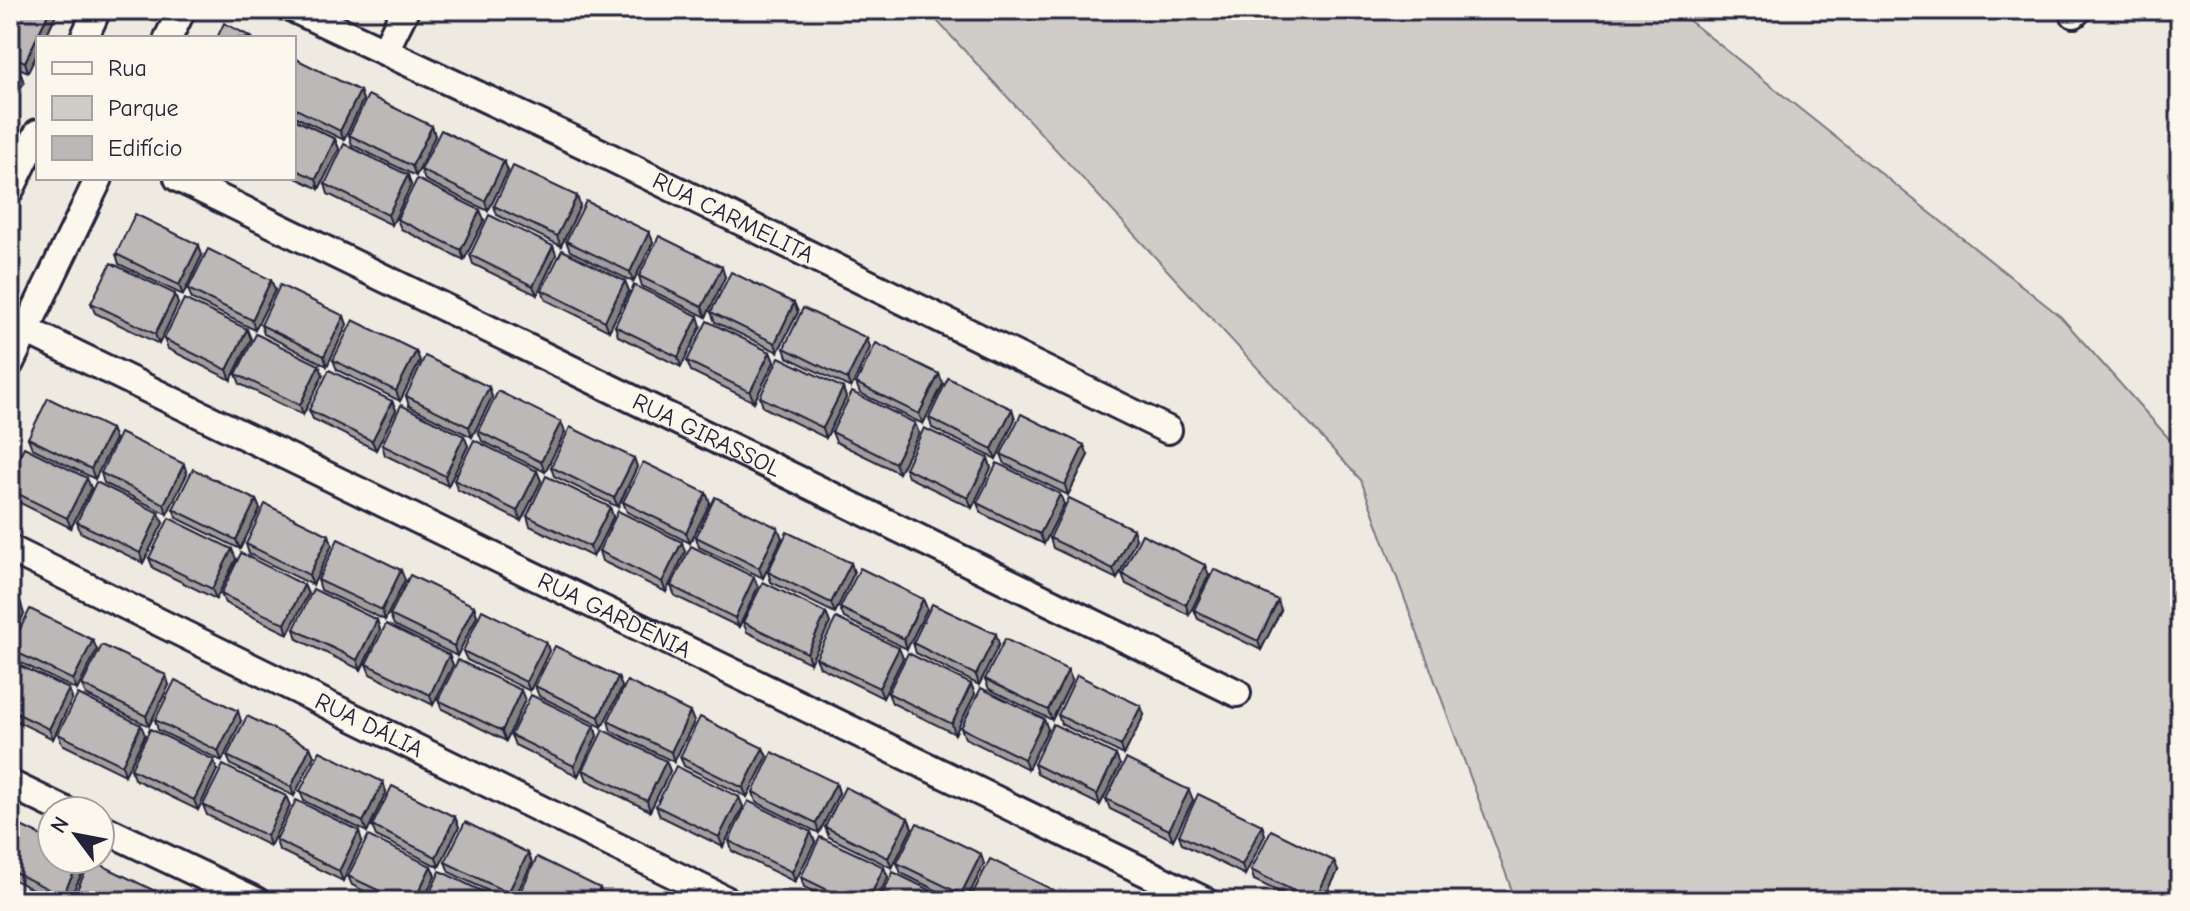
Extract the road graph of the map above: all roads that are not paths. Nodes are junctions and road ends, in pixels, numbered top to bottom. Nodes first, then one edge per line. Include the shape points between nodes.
1 (97, 10) edge
2 (182, 10) edge
3 (296, 10) edge
4 (405, 10) edge
5 (85, 36) edge
6 (169, 36) edge
7 (385, 50) junction
8 (36, 137) edge
9 (98, 180) edge
10 (182, 180) edge
11 (10, 190) edge
12 (26, 330) junction
13 (10, 363) edge
14 (1168, 430) dead end
15 (10, 549) edge
16 (1237, 693) dead end
17 (10, 784) edge
18 (36, 797) edge
19 (116, 835) edge
20 (256, 901) edge
21 (728, 901) edge
22 (1205, 901) edge

1 - 5 street
2 - 6 street
3 - 7 street, RUA CARMELITA
4 - 7 street
7 - 14 street, RUA CARMELITA
8 - 11 street
9 - 12 street
10 - 16 street, RUA GIRASSOL
12 - 13 street
12 - 22 street, RUA GARDÊNIA
15 - 21 street, RUA DÁLIA
17 - 18 street
19 - 20 street

